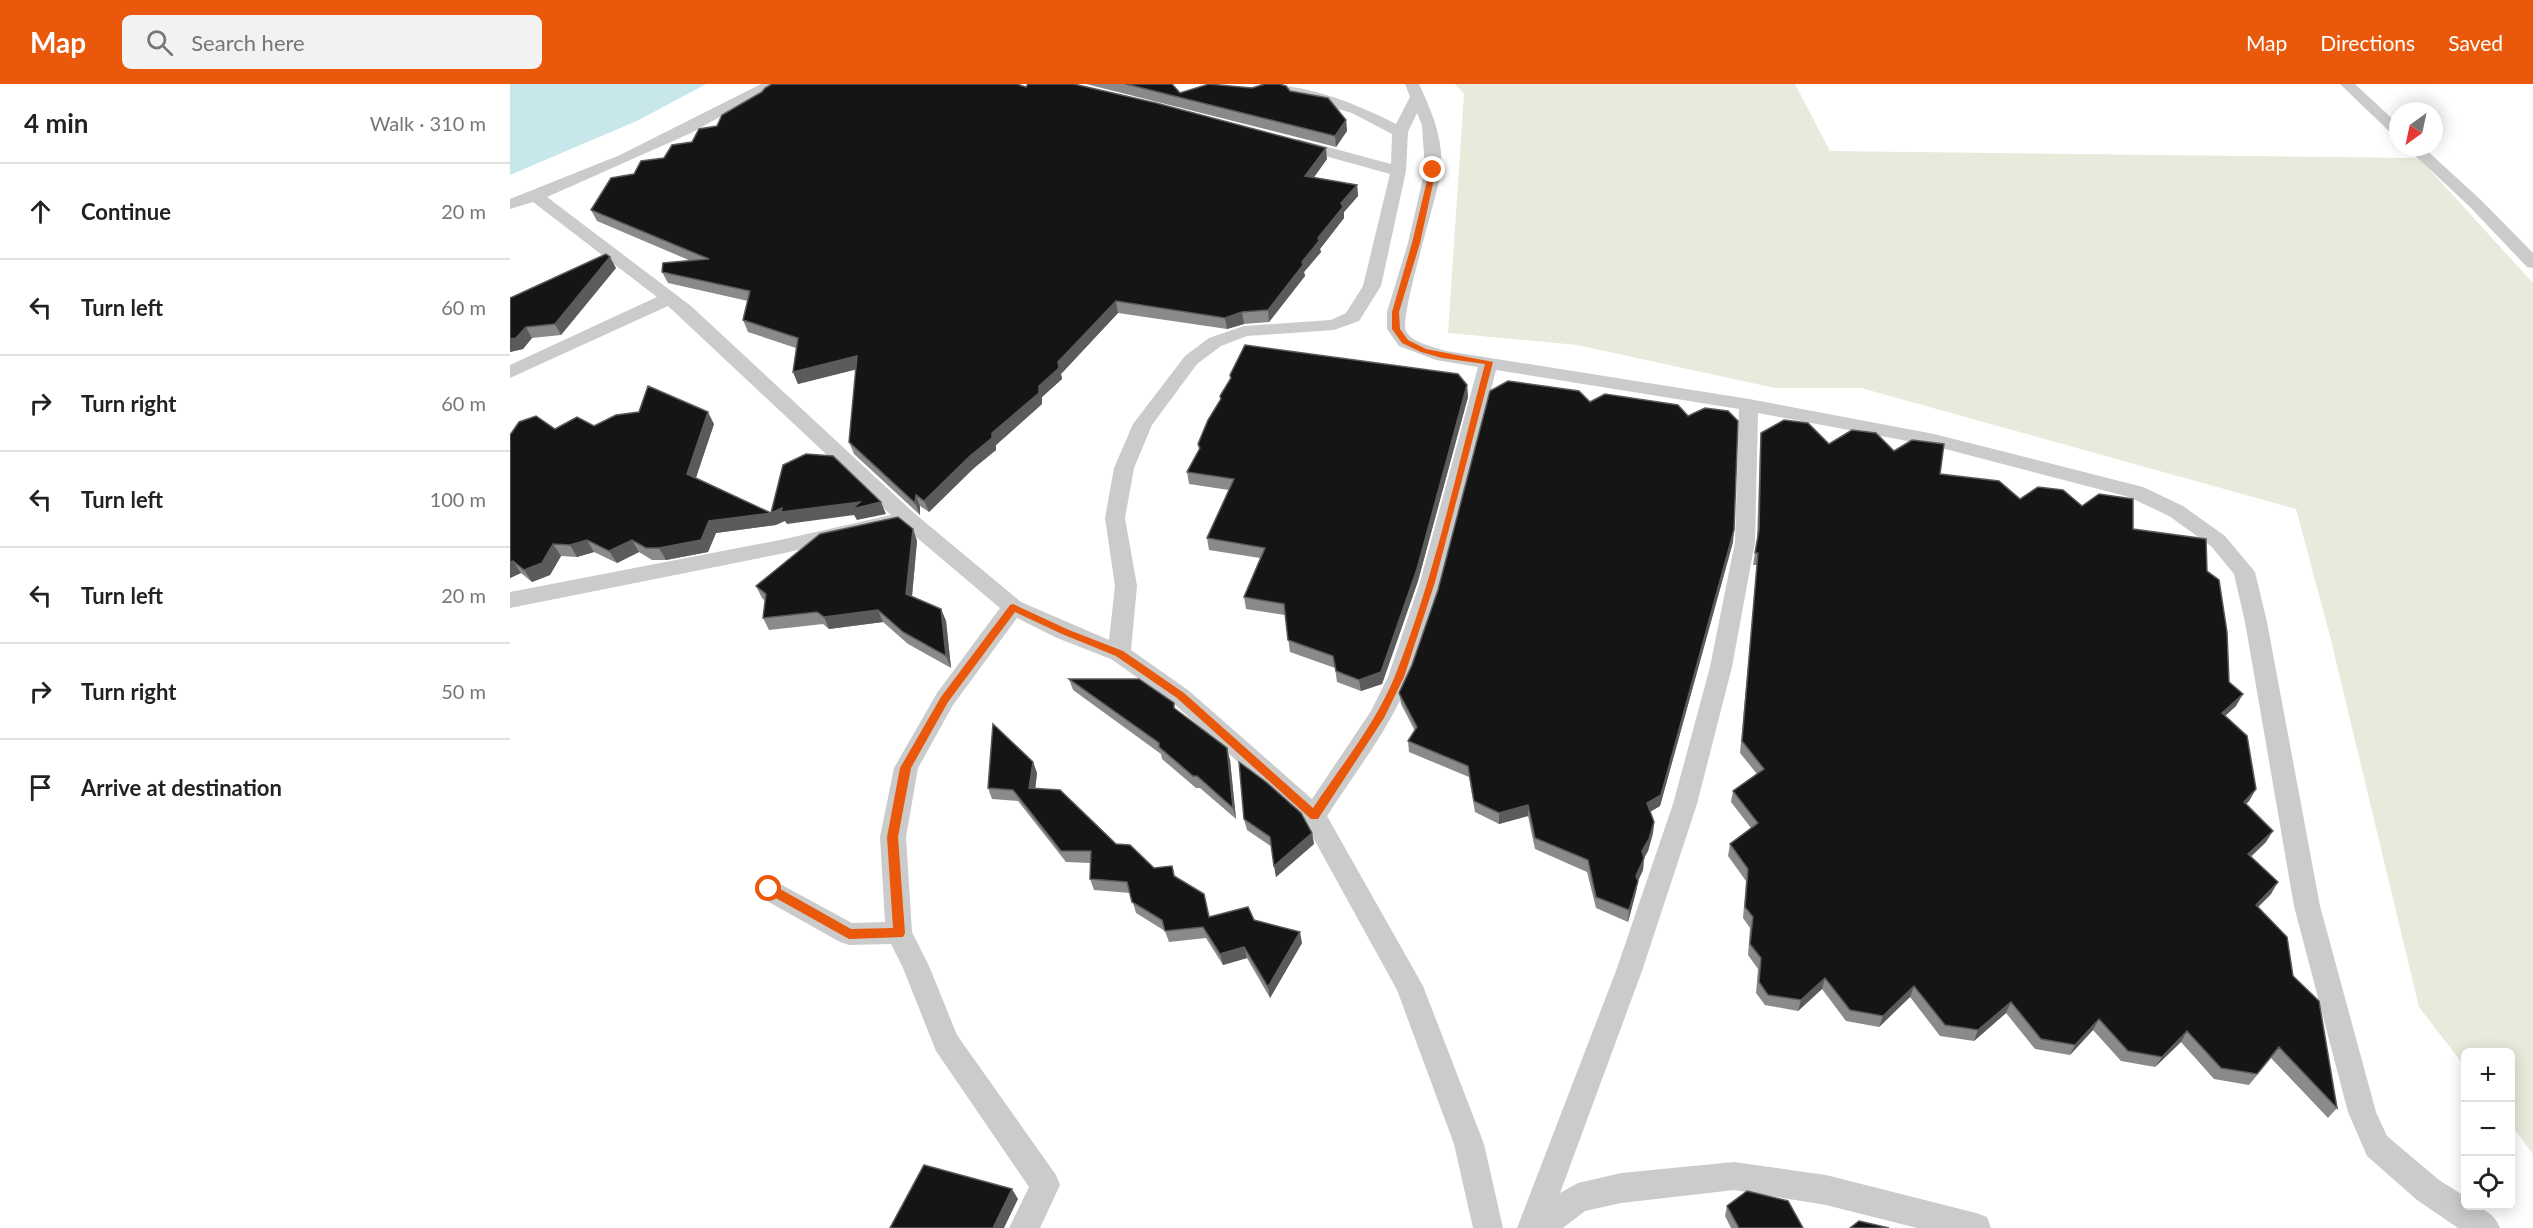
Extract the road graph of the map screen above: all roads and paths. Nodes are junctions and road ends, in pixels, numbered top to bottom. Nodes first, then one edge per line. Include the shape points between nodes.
1 (772, 84) edge
2 (1266, 84) edge
3 (2347, 84) edge
4 (1415, 91) edge
5 (2389, 124) edge
6 (1400, 132) junction
7 (1286, 141) edge
8 (2424, 156) edge
9 (1398, 171) junction
10 (535, 196) junction
11 (510, 204) edge
12 (2533, 263) edge
13 (668, 299) junction
14 (1489, 362) junction
15 (510, 372) edge
16 (1749, 405) junction
17 (907, 518) junction
18 (510, 600) edge
19 (1013, 607) junction
20 (1119, 653) junction
21 (1314, 816) junction
22 (769, 889) dead end
23 (899, 933) junction
24 (1024, 1228) edge
25 (1488, 1228) edge
26 (1532, 1228) edge
27 (1538, 1228) edge
28 (1976, 1228) edge
29 (2486, 1228) edge

1 - 10 lane via 654,146
2 - 6 lane via 1357,110
3 - 5 lane
4 - 6 lane
4 - 14 lane via 1430,124 1433,170 1395,312 1396,329 1405,342 1424,351
6 - 9 lane
7 - 9 lane
8 - 12 lane
9 - 20 lane via 1372,286 1353,317 1334,325 1244,331 1215,342 1191,360 1143,424 1124,468 1115,518 1126,586
10 - 11 lane
10 - 13 lane
13 - 15 lane
13 - 17 lane via 685,310
14 - 16 lane
14 - 21 lane via 1431,582 1400,677 1381,715
16 - 26 lane via 1745,542 1721,667 1685,804 1629,971
16 - 29 lane via 1934,440 2136,492 2176,510 2218,541 2244,572 2307,906 2362,1112 2377,1146 2428,1190
17 - 18 lane
17 - 19 lane
19 - 20 lane
19 - 23 lane via 945,699 906,768 893,837
20 - 21 lane via 1180,696
21 - 25 lane via 1409,986 1469,1144
22 - 23 lane via 849,934
23 - 24 lane via 946,1042 1045,1185
27 - 28 lane via 1578,1198 1621,1188 1734,1176 1826,1190

